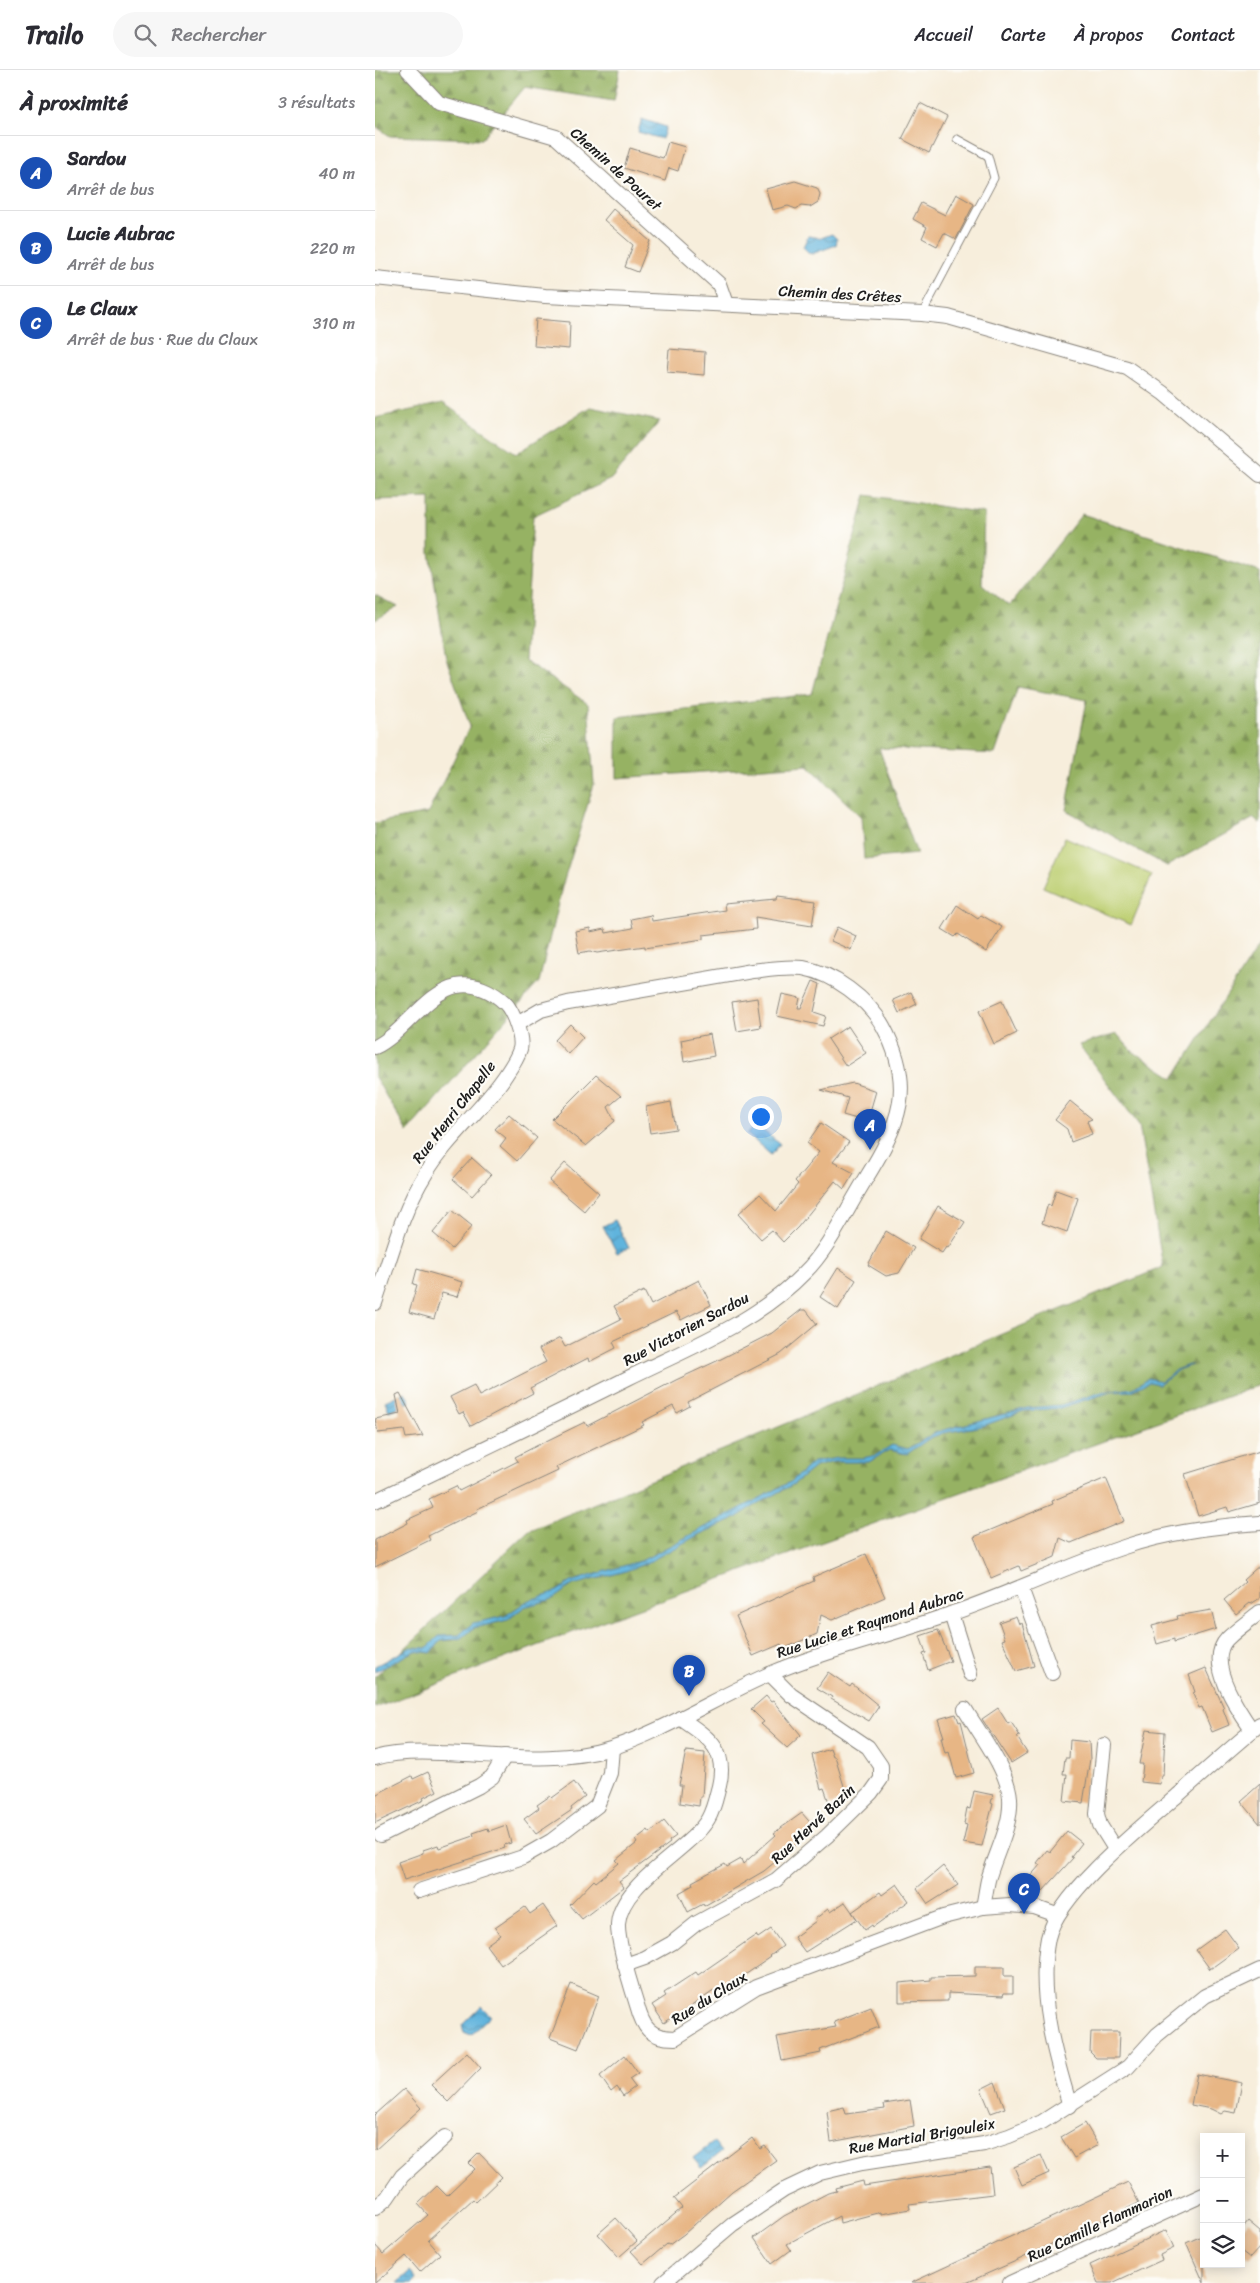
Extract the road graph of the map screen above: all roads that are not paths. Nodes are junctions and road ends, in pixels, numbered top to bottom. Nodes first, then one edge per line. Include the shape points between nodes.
1 (408, 70) edge
2 (957, 139) dead end
3 (375, 278) edge
4 (726, 304) junction
5 (922, 314) junction
6 (1260, 476) edge
7 (517, 1024) junction
8 (375, 1046) edge
9 (375, 1303) edge
10 (375, 1501) edge
11 (1260, 1523) edge
12 (1021, 1588) junction
13 (1260, 1612) edge
14 (951, 1614) junction
15 (1052, 1673) dead end
16 (770, 1674) junction
17 (970, 1674) dead end
18 (965, 1709) dead end
19 (679, 1718) junction
20 (1256, 1727) edge
21 (1104, 1745) dead end
22 (612, 1748) junction
23 (505, 1756) junction
24 (375, 1758) edge
25 (381, 1835) dead end
26 (1115, 1849) junction
27 (419, 1891) dead end
28 (983, 1907) junction
29 (1057, 1915) junction
30 (625, 1965) junction
31 (1260, 1970) edge
32 (1070, 2106) junction
33 (445, 2137) dead end
34 (1200, 2196) edge
35 (375, 2208) edge
36 (663, 2283) edge
37 (1011, 2283) edge

1 - 4 street, Chemin de Pouret via 439,103 556,137 719,284
2 - 5 lane via 988,156 993,178
3 - 4 street, Chemin des Crêtes via 545,296
4 - 5 street, Chemin des Crêtes
5 - 6 street, Chemin des Crêtes via 948,317 1127,368 1163,393
7 - 8 street, Rue Henri Chapelle via 506,1004 483,987 456,986 429,1001 385,1042
7 - 9 street, Rue Henri Chapelle via 520,1048 508,1071 488,1100 426,1172 408,1206
7 - 10 street, Rue Victorien Sardou via 541,1010 568,1003 752,971 802,968 821,972 842,985 879,1019 898,1062 903,1097 881,1154 808,1270 786,1290 730,1328
11 - 12 street, Rue Lucie et Raymond Aubrac via 1185,1532 1129,1545
12 - 14 street, Rue Lucie et Raymond Aubrac
12 - 15 street
13 - 20 street via 1226,1640 1220,1651 1219,1663 1237,1708
14 - 16 street, Rue Lucie et Raymond Aubrac via 830,1650
14 - 17 street
16 - 19 street, Rue Lucie et Raymond Aubrac
16 - 30 street, Rue Hervé Bazin via 791,1695 869,1747 881,1766 881,1779 827,1836 776,1880 697,1923 672,1944
18 - 28 street via 998,1765 1010,1798 1009,1817 988,1880
19 - 22 street, Rue Lucie et Raymond Aubrac
19 - 30 street, Rue du Claux via 707,1736 717,1749 721,1779 708,1820 648,1875 626,1903 618,1924
20 - 26 street
21 - 26 street via 1097,1814
22 - 23 street, Rue Lucie et Raymond Aubrac via 586,1755
22 - 27 street via 610,1773 597,1806 558,1836 523,1857
23 - 24 street, Rue Lucie et Raymond Aubrac via 422,1752
23 - 25 street via 492,1777 479,1786
26 - 29 street
28 - 29 street, Rue du Claux via 1034,1906
28 - 30 street, Rue du Claux via 943,1917 764,1983 675,2038 660,2038 646,2029
29 - 32 street via 1049,1936 1044,1971 1047,2013
31 - 32 street, Rue Martial Brigouleix via 1205,1996 1157,2035 1128,2067
32 - 36 street, Rue Martial Brigouleix via 1042,2122 983,2144 820,2173 784,2190 733,2224
33 - 35 street via 403,2176
34 - 37 street, Rue Camille Flammarion

